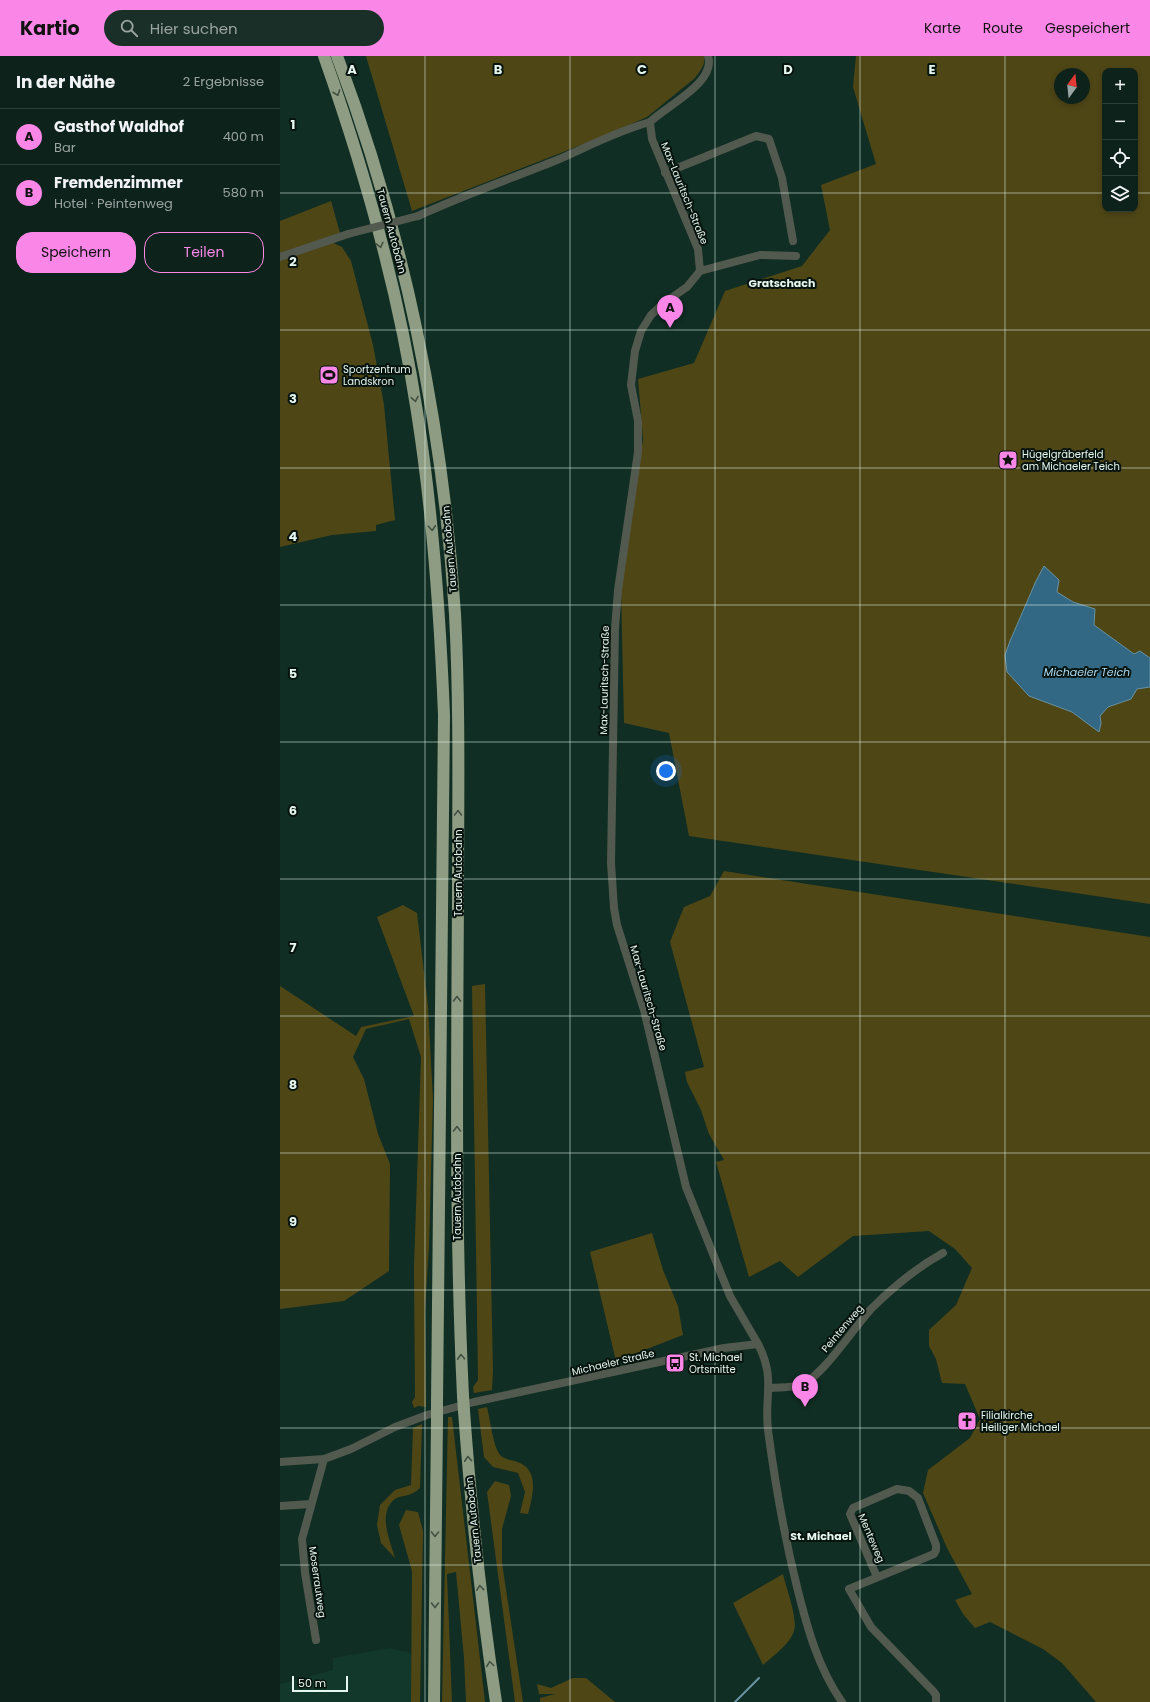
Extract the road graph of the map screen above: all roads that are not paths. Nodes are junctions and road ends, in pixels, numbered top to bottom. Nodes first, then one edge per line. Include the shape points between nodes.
1 (324, 56) edge
2 (337, 56) edge
3 (708, 56) edge
4 (650, 122) junction
5 (665, 173) junction
6 (793, 241) dead end
7 (796, 256) dead end
8 (280, 257) edge
9 (700, 270) junction
10 (944, 1254) dead end
11 (758, 1344) junction
12 (770, 1388) junction
13 (324, 1459) junction
14 (280, 1462) edge
15 (311, 1504) junction
16 (280, 1506) edge
17 (877, 1577) junction
18 (316, 1640) dead end
19 (434, 1702) edge
20 (496, 1702) edge
21 (842, 1702) edge
22 (936, 1702) edge

1 -> 19 highway, Tauern Autobahn, bridge via 369,197 398,315 417,411 440,612 444,716
20 -> 2 highway, Tauern Autobahn, bridge via 479,1572 464,1411 457,1213 459,724 455,612 444,499 429,400 410,302 384,198
3 - 4 street via 710,63 705,78
4 - 5 street, Max-Lauritsch-Straße via 652,139
4 - 8 street, bridge via 505,181 461,196 418,216 348,234
5 - 6 street via 756,136 769,139 782,178
5 - 9 street, Max-Lauritsch-Straße via 698,249
7 - 9 street via 760,255
9 - 11 street, Max-Lauritsch-Straße via 687,288 664,303 651,316 641,331 635,351 632,385 638,421 638,452 618,590 615,629 611,863 617,925 644,1010 684,1181 730,1296
10 - 12 street, Peintenweg via 915,1269 872,1308 838,1351 810,1379 801,1385
11 - 12 street via 766,1359
11 - 13 street, Michaeler Straße via 717,1349 474,1402 395,1427
12 - 21 street via 768,1423 784,1538 818,1659
13 - 14 street, Michaeler Straße
13 - 15 street, Moserrautweg
15 - 16 street
15 - 18 street, Moserrautweg via 302,1539
17 - 17 street, Menteweg via 850,1514 851,1510 897,1489 904,1490 918,1498 936,1550 934,1554
17 - 22 street, Menteweg via 849,1589 871,1627 933,1691

